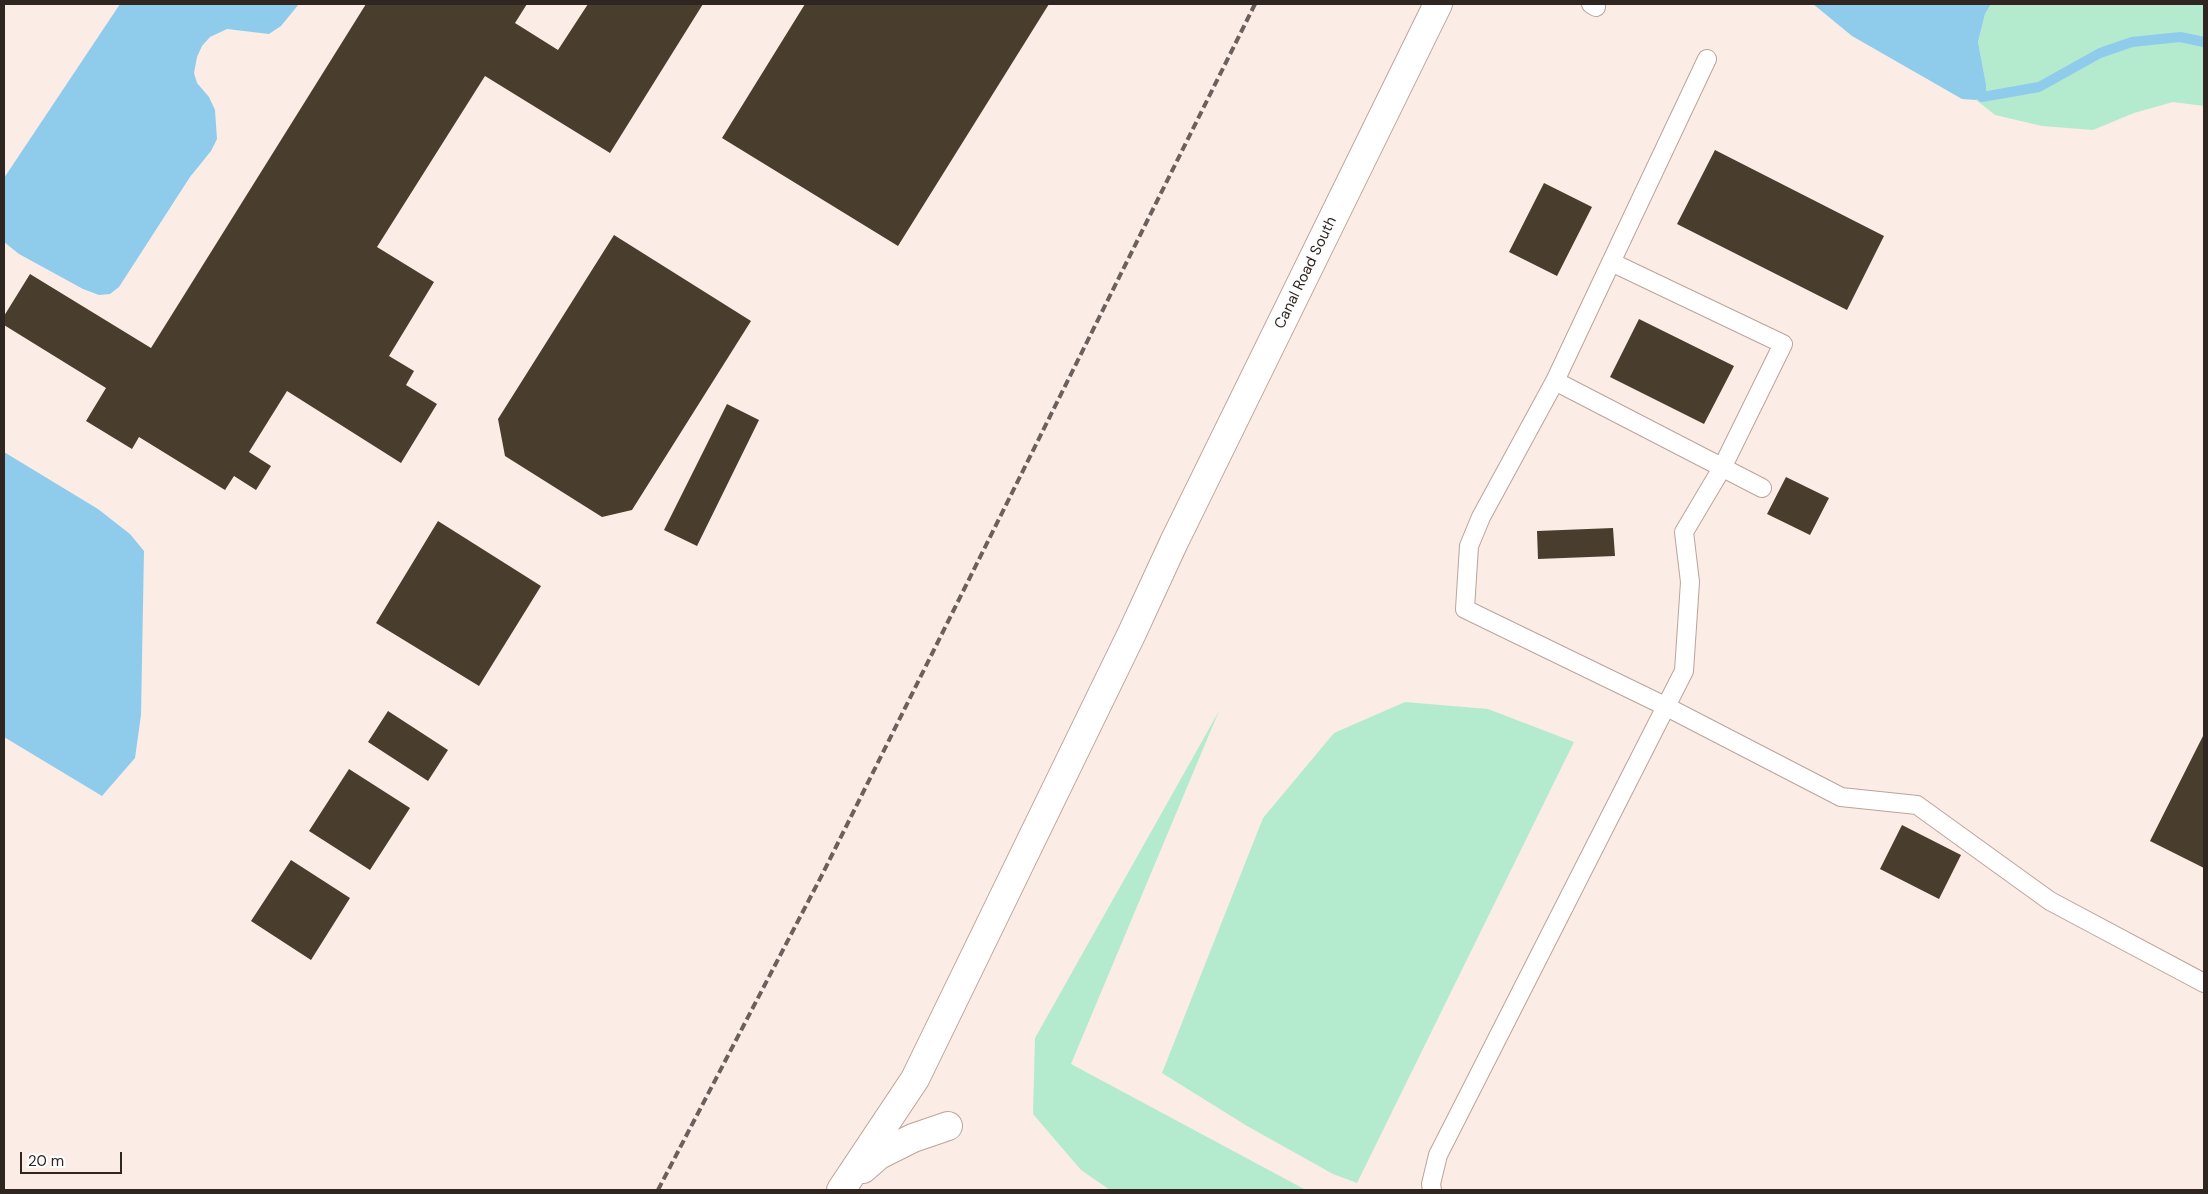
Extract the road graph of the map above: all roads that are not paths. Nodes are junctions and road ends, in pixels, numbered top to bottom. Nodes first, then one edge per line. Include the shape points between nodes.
1 (1438, 4) edge
2 (1707, 59) dead end
3 (1611, 262) junction
4 (1555, 381) junction
5 (1722, 468) junction
6 (1762, 488) dead end
7 (1665, 706) junction
8 (2204, 983) edge
9 (948, 1126) dead end
10 (842, 1190) edge
11 (1432, 1190) edge

1 - 10 street, Canal Road South via 915,1079
2 - 3 lane
3 - 4 lane
3 - 5 lane via 1783,344
4 - 5 lane
4 - 7 lane via 1481,517 1469,546 1465,609
5 - 6 lane
5 - 7 lane via 1684,532 1690,582 1684,671
7 - 8 lane via 1841,797 1917,805 2050,901
7 - 11 lane via 1438,1155
9 - 10 street via 912,1138 879,1155

